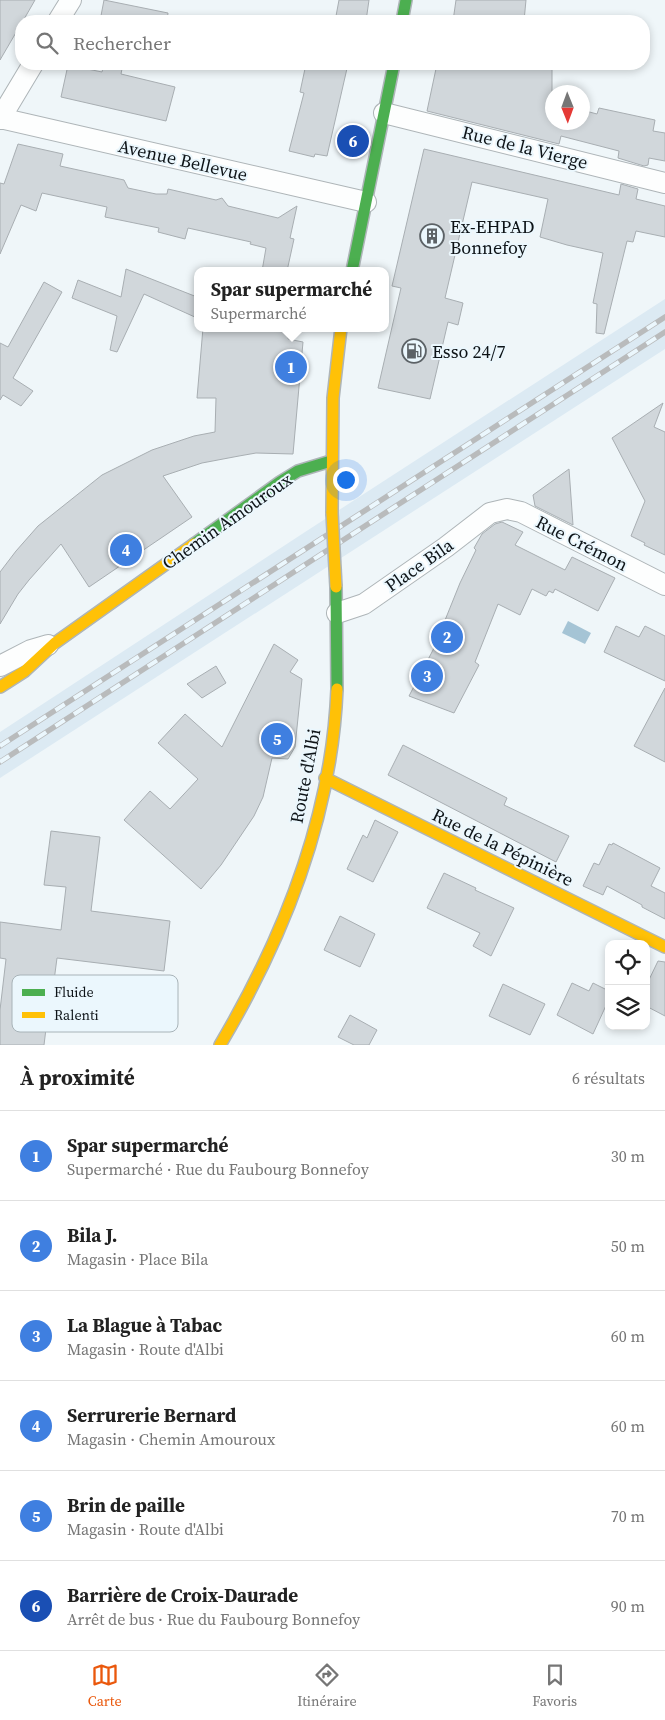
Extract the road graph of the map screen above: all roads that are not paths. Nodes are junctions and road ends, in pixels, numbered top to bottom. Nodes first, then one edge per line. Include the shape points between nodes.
1 (71, 0) edge
2 (406, 0) edge
3 (62, 15) edge
4 (403, 15) edge
5 (29, 70) edge
6 (393, 70) edge
7 (384, 113) junction
8 (0, 118) edge
9 (665, 183) edge
10 (366, 202) junction
11 (353, 267) edge
12 (341, 332) edge
13 (332, 461) junction
14 (497, 510) joint
15 (665, 585) edge
16 (337, 613) junction
17 (55, 643) joint
18 (0, 680) edge
19 (325, 778) junction
20 (665, 947) edge
21 (220, 1045) edge

1 - 3 street
2 - 4 main road
5 - 8 street
6 - 7 main road
7 - 9 street, Rue de la Vierge
7 - 10 main road
8 - 10 street, Avenue Bellevue
10 - 11 main road
12 - 13 main road, Route d'Albi via 333,398
13 - 16 main road, Route d'Albi, bridge
13 - 17 main road, Chemin Amouroux via 298,471 280,482
14 - 15 street, Rue Crémon via 521,512
14 - 16 street, Place Bila via 364,604
16 - 19 main road, Route d'Albi via 337,693
17 - 18 street, Chemin Amouroux via 31,650
19 - 20 main road, Rue de la Pépinière
19 - 21 main road, Route d'Albi via 300,878 255,985

